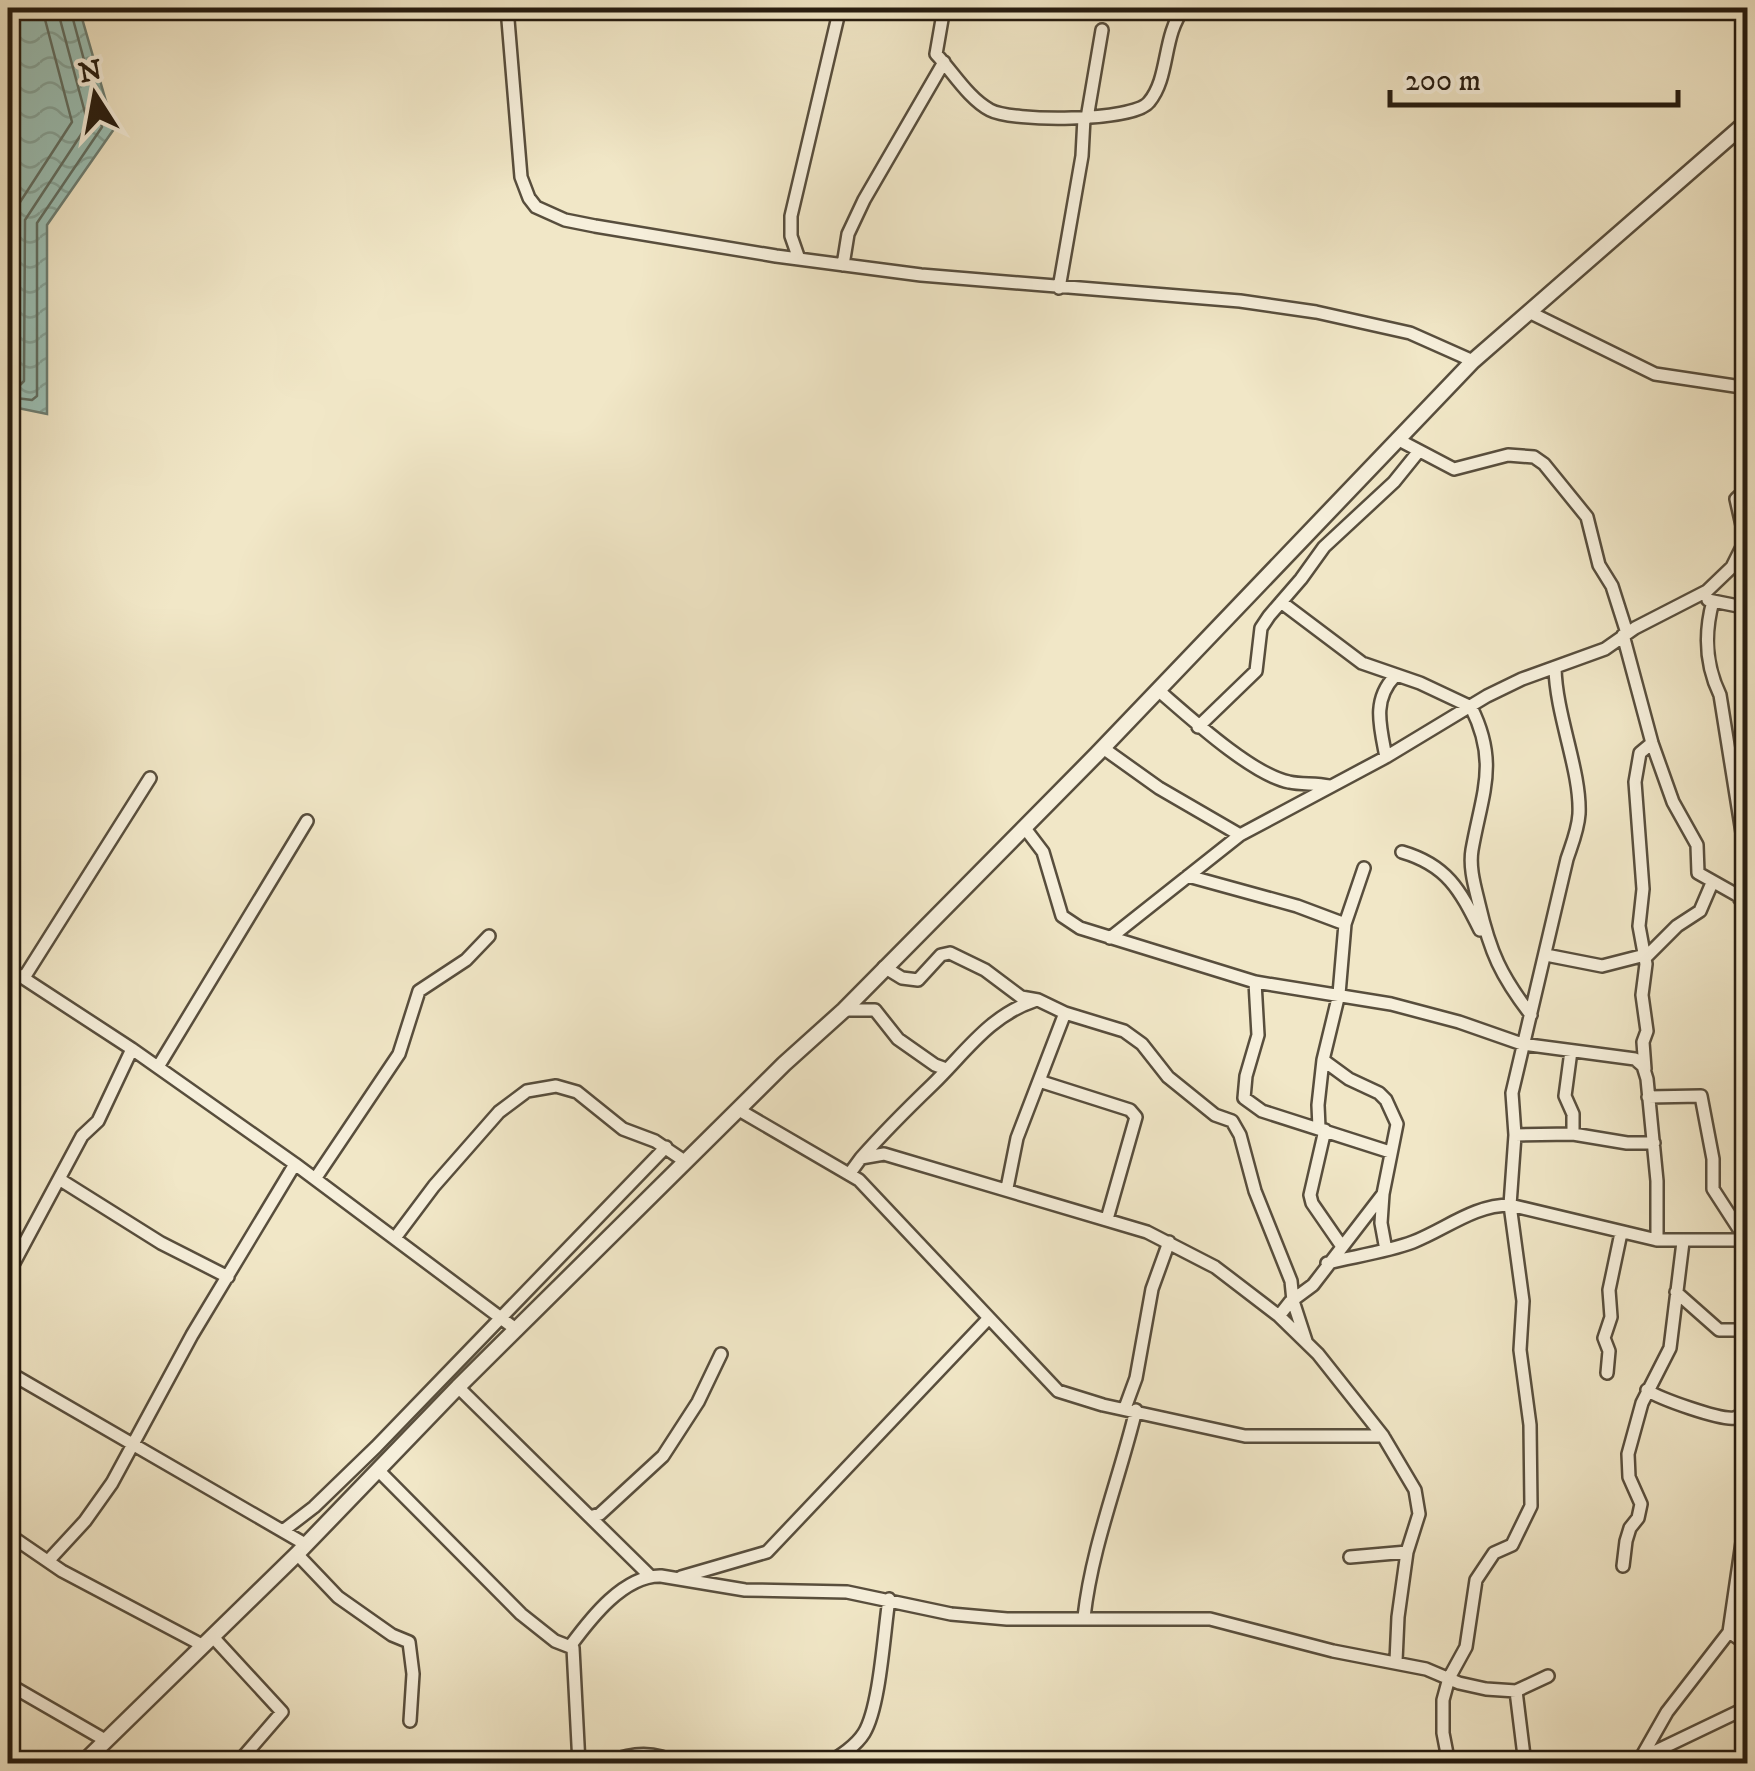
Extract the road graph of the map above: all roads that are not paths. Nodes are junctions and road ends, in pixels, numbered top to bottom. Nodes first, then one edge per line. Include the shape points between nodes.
1 (508, 8) edge
2 (840, 8) edge
3 (944, 8) edge
4 (1184, 8) edge
5 (1102, 30) dead end
6 (944, 62) junction
7 (1086, 118) junction
8 (1748, 121) edge
9 (799, 259) junction
10 (842, 265) junction
11 (1059, 288) junction
12 (1531, 313) junction
13 (1473, 361) junction
14 (1743, 390) edge
15 (1396, 439) junction
16 (1420, 451) junction
17 (1748, 488) edge
18 (1694, 597) junction
19 (1714, 601) junction
20 (1281, 602) junction
21 (1748, 608) edge
22 (1625, 634) junction
23 (1555, 668) junction
24 (1395, 676) junction
25 (1528, 677) junction
26 (1158, 690) junction
27 (1554, 690) junction
28 (1472, 707) junction
29 (1198, 727) junction
30 (1652, 743) junction
31 (1103, 748) junction
32 (1386, 757) junction
33 (150, 778) dead end
34 (1329, 786) junction
35 (307, 821) dead end
36 (1024, 827) junction
37 (1240, 835) junction
38 (1402, 852) dead end
39 (1364, 868) dead end
40 (1748, 870) edge
41 (1188, 876) junction
42 (1712, 883) junction
43 (1748, 910) edge
44 (1345, 924) junction
45 (489, 936) dead end
46 (1110, 938) junction
47 (1490, 950) junction
48 (1546, 956) junction
49 (1645, 956) junction
50 (884, 967) junction
51 (8, 968) edge
52 (25, 976) junction
53 (1255, 982) junction
54 (1340, 994) junction
55 (1038, 1000) junction
56 (844, 1010) junction
57 (1064, 1013) junction
58 (1531, 1015) junction
59 (1522, 1044) junction
60 (132, 1048) junction
61 (1572, 1051) junction
62 (1323, 1060) junction
63 (158, 1067) junction
64 (946, 1069) junction
65 (1645, 1071) junction
66 (1039, 1082) junction
67 (1648, 1097) junction
68 (739, 1110) junction
69 (1322, 1129) junction
70 (1573, 1134) junction
71 (1515, 1135) junction
72 (1654, 1143) junction
73 (666, 1148) junction
74 (1390, 1152) junction
75 (861, 1158) junction
76 (686, 1162) junction
77 (296, 1164) junction
78 (850, 1173) junction
79 (59, 1179) junction
80 (315, 1180) junction
81 (1007, 1188) junction
82 (1383, 1194) junction
83 (1510, 1206) junction
84 (1106, 1219) junction
85 (1622, 1233) junction
86 (394, 1238) junction
87 (1657, 1240) junction
88 (1747, 1240) edge
89 (1170, 1242) junction
90 (1683, 1242) junction
91 (1342, 1245) junction
92 (1386, 1250) junction
93 (1327, 1263) junction
94 (8, 1274) edge
95 (228, 1277) junction
96 (1676, 1292) junction
97 (1293, 1301) junction
98 (500, 1316) junction
99 (1279, 1316) junction
100 (988, 1318) junction
101 (518, 1330) junction
102 (1748, 1330) edge
103 (1307, 1343) junction
104 (721, 1354) dead end
105 (8, 1372) edge
106 (1607, 1374) dead end
107 (458, 1387) junction
108 (1648, 1390) junction
109 (1748, 1408) edge
110 (1131, 1409) junction
111 (1383, 1436) junction
112 (135, 1445) junction
113 (378, 1470) junction
114 (1748, 1501) edge
115 (590, 1517) junction
116 (284, 1530) junction
117 (8, 1534) edge
118 (301, 1549) junction
119 (1407, 1552) junction
120 (1350, 1557) dead end
121 (48, 1560) junction
122 (1624, 1566) dead end
123 (650, 1576) junction
124 (678, 1578) junction
125 (888, 1599) junction
126 (1084, 1617) junction
127 (1729, 1632) junction
128 (207, 1640) junction
129 (571, 1645) junction
130 (1748, 1646) edge
131 (1396, 1661) junction
132 (1548, 1676) dead end
133 (1448, 1678) junction
134 (8, 1684) edge
135 (1516, 1691) junction
136 (1745, 1710) edge
137 (410, 1720) dead end
138 (105, 1740) junction
139 (1642, 1756) junction
140 (579, 1762) edge
141 (82, 1764) edge
142 (236, 1764) edge
143 (599, 1764) edge
144 (678, 1764) edge
145 (828, 1764) edge
146 (1449, 1764) edge
147 (1525, 1764) edge
148 (1628, 1764) edge

1 - 9 street via 521,177 536,207 595,226
2 - 9 street via 792,216
3 - 6 street via 934,47
4 - 7 street via 1170,30 1149,102 1133,112
5 - 7 street
6 - 7 street via 979,102 1002,115
6 - 10 street via 856,217
7 - 11 street
8 - 12 street
9 - 10 street
10 - 11 street
11 - 13 street via 1316,312 1410,332
12 - 13 street
12 - 14 street via 1654,374
13 - 15 street
15 - 16 street
15 - 26 street
16 - 20 street via 1324,547
16 - 22 street via 1454,468 1508,455 1544,464 1587,517
17 - 18 street via 1736,499 1742,547 1732,567
18 - 19 street
18 - 22 street
19 - 21 street
19 - 40 street via 1708,670 1720,695
20 - 24 street via 1346,654
20 - 29 street via 1261,628 1256,671
22 - 23 street
22 - 30 street
23 - 25 street
23 - 27 street
24 - 28 street
24 - 32 street via 1378,705
25 - 27 street
25 - 28 street
26 - 29 street
26 - 31 street
27 - 48 street via 1578,814
28 - 32 street
28 - 47 street via 1488,752 1472,868
29 - 34 street via 1282,780
30 - 42 street via 1697,846 1698,874
30 - 49 street via 1640,753 1635,782 1643,890 1638,926
31 - 36 street
31 - 37 street
32 - 34 street
33 - 52 street
34 - 37 street
35 - 63 street
36 - 46 street via 1043,852 1064,920
36 - 50 street
37 - 41 street
38 - 47 street via 1443,872
39 - 44 street
41 - 44 street
41 - 46 street
42 - 43 street via 1736,894
42 - 49 street via 1704,908
44 - 54 street
45 - 80 street via 419,990 400,1054
46 - 53 street
47 - 58 street
48 - 49 street via 1602,966
48 - 58 street
49 - 65 street
50 - 55 street via 918,980 943,953 950,954 1020,997
50 - 56 street
51 - 52 street
52 - 60 street
53 - 54 street
53 - 69 street via 1258,1035 1244,1098 1262,1111
54 - 59 street
54 - 62 street
55 - 57 street
55 - 64 street via 1002,1016
56 - 64 street via 875,1010 898,1039
56 - 68 street
57 - 66 street
57 - 97 street via 1134,1037 1168,1077 1238,1127
58 - 59 street
59 - 61 street
59 - 71 street via 1512,1093
60 - 63 street
60 - 79 street via 98,1122 82,1136
61 - 65 street via 1627,1057
61 - 70 street via 1565,1096
62 - 69 street
62 - 74 street via 1386,1100 1397,1124
63 - 77 street
64 - 75 street
65 - 67 street
66 - 81 street
66 - 84 street via 1136,1117
67 - 72 street
67 - 88 street via 1701,1096 1713,1189
68 - 76 street
68 - 78 street
69 - 74 street
69 - 91 street via 1310,1195
70 - 71 street
70 - 72 street
71 - 83 street
72 - 87 street
73 - 76 street
73 - 86 street via 622,1128 572,1090 527,1091 499,1112
73 - 98 street
74 - 82 street
75 - 78 street
75 - 81 street via 884,1154
76 - 101 street
77 - 80 street
77 - 95 street
78 - 100 street
79 - 94 street
79 - 95 street
80 - 86 street
81 - 84 street
82 - 91 street
82 - 92 street
83 - 85 street
83 - 92 street via 1481,1210
83 - 133 street via 1523,1301 1520,1364 1530,1425 1531,1506 1512,1545 1478,1574 1466,1648
84 - 89 street
85 - 87 street
85 - 106 street via 1609,1290
86 - 98 street
87 - 90 street
88 - 90 street
89 - 99 street via 1215,1266
89 - 110 street via 1152,1289
90 - 96 street
91 - 93 street
92 - 93 street
93 - 97 street
95 - 112 street
96 - 102 street via 1718,1330
96 - 108 street via 1670,1348
97 - 99 street
97 - 103 street
98 - 101 street
98 - 116 street via 376,1448
99 - 103 street
100 - 110 street via 1058,1390
100 - 124 street via 767,1552
101 - 107 street
103 - 111 street
104 - 115 street via 663,1456
105 - 112 street
107 - 113 street
107 - 115 street
108 - 109 street via 1728,1418
108 - 122 street via 1628,1454 1641,1504
110 - 111 street via 1245,1436
110 - 126 street via 1122,1468 1092,1557
111 - 119 street via 1415,1490 1419,1514
112 - 116 street
112 - 121 street via 85,1521
113 - 118 street
113 - 129 street via 521,1614 554,1641
114 - 127 street
115 - 123 street
116 - 118 street
117 - 121 street
118 - 128 street
118 - 137 street via 338,1597 409,1642
119 - 120 street
119 - 131 street
121 - 128 street
123 - 124 street
123 - 129 street via 625,1588
124 - 125 street via 745,1590
125 - 126 street via 957,1615
125 - 145 street via 865,1732
126 - 131 street via 1210,1620
127 - 130 street
127 - 139 street
128 - 138 street
128 - 142 street via 282,1712
129 - 140 street
131 - 133 street
132 - 135 street
133 - 135 street
133 - 146 street via 1443,1733
134 - 138 street
135 - 147 street
136 - 139 street
138 - 141 street
139 - 148 street
143 - 144 street via 644,1754

